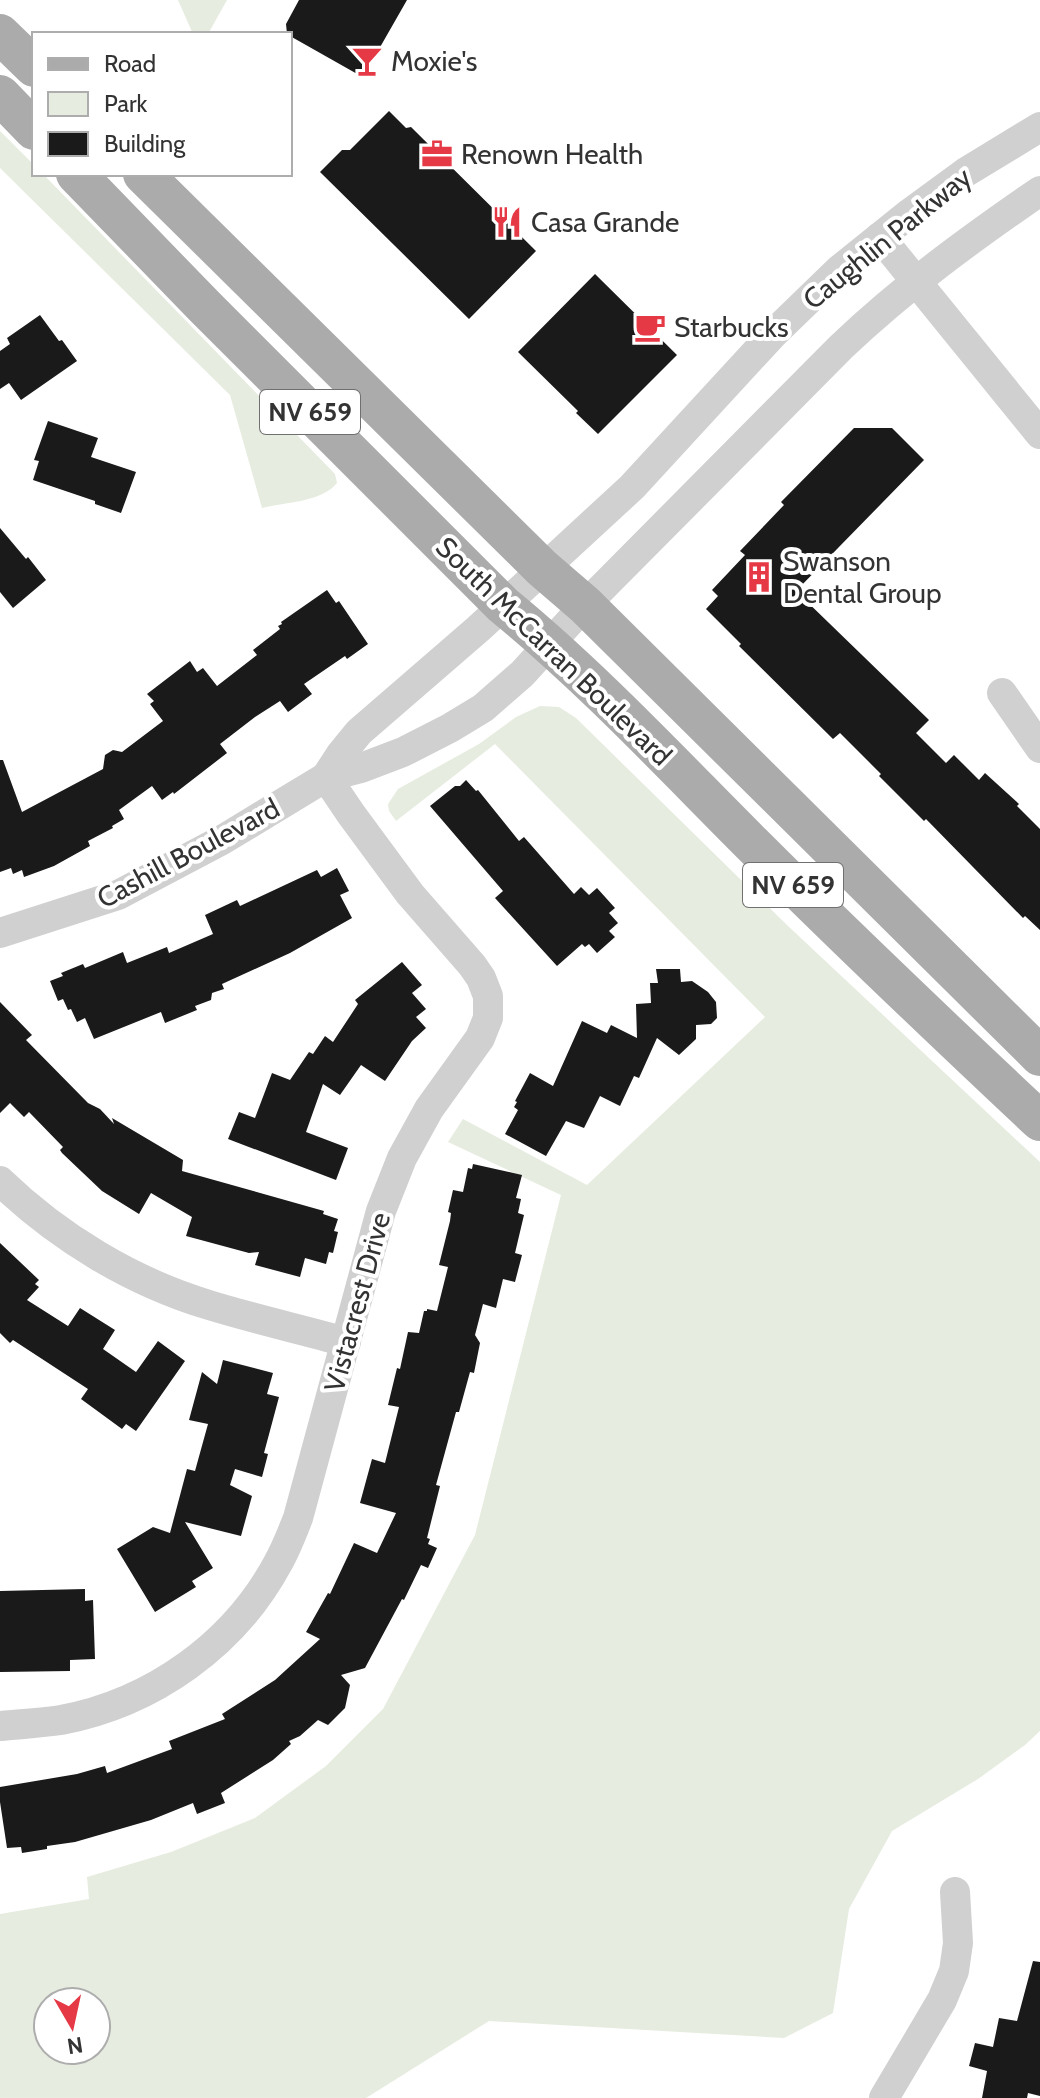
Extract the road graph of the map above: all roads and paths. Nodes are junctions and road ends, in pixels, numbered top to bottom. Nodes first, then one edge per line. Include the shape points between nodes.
1 (0, 34) edge
2 (32, 65) edge
3 (0, 95) edge
4 (1040, 127) edge
5 (32, 128) edge
6 (78, 176) edge
7 (145, 176) edge
8 (1040, 191) edge
9 (880, 237) junction
10 (916, 281) junction
11 (1040, 434) edge
12 (542, 568) junction
13 (503, 605) junction
14 (585, 605) junction
15 (550, 643) junction
16 (1002, 693) dead end
17 (1040, 748) edge
18 (326, 777) junction
19 (0, 933) edge
20 (1040, 1056) edge
21 (1040, 1121) edge
22 (0, 1181) edge
23 (346, 1342) junction
24 (0, 1726) edge
25 (955, 1892) dead end
26 (884, 2098) edge

1 - 2 main road
3 - 5 main road
4 - 9 street, Caughlin Parkway via 966,172
6 - 13 main road, South McCarran Boulevard / NV 659
7 - 12 main road, South McCarran Boulevard / NV 659
8 - 10 street, Caughlin Parkway
9 - 10 street
9 - 12 street, Caughlin Parkway via 772,335 632,487
10 - 11 street
10 - 14 street, Caughlin Parkway via 841,347
12 - 13 street, Cashill Boulevard
12 - 14 main road, South McCarran Boulevard / NV 659
13 - 15 main road, South McCarran Boulevard / NV 659
13 - 18 street, Cashill Boulevard via 359,732
14 - 15 street, Cashill Boulevard
14 - 20 main road, South McCarran Boulevard / NV 659
15 - 18 street, Cashill Boulevard via 483,708 450,728 403,752
15 - 21 main road, South McCarran Boulevard / NV 659
16 - 17 street
18 - 19 street, Cashill Boulevard via 144,883
18 - 23 street, Vistacrest Drive via 410,894 472,965 488,996 488,1018 480,1038 429,1109 402,1158 381,1211
22 - 23 street via 60,1231 153,1283 207,1304
23 - 24 street, Vistacrest Drive via 298,1518 279,1563 223,1637 146,1692 105,1709
25 - 26 street via 954,1971

